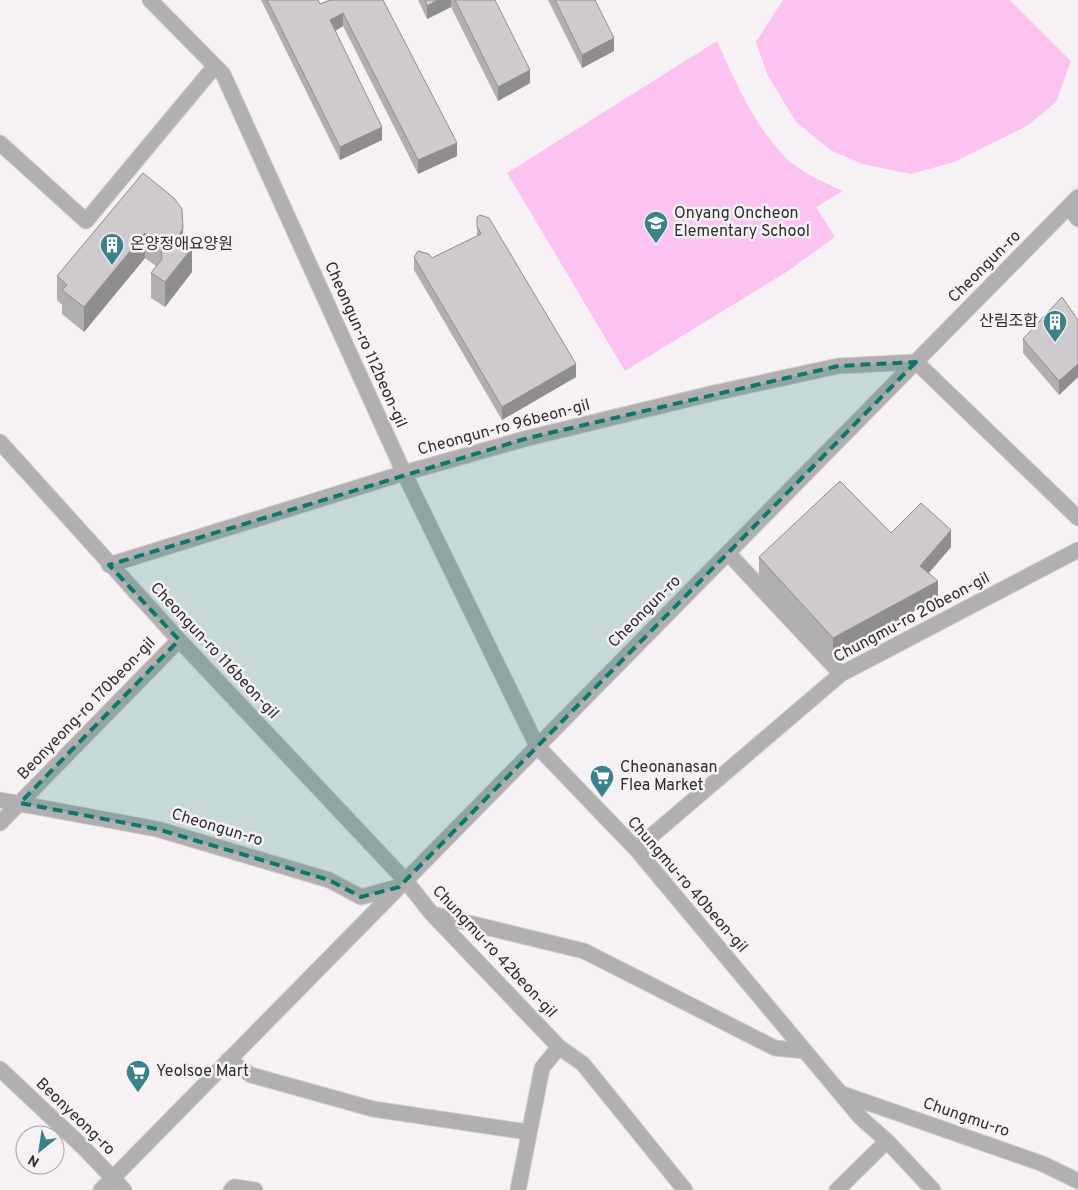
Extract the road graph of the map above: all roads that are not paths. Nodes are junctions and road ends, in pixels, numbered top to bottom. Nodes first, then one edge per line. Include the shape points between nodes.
1 (150, 0) edge
2 (215, 66) junction
3 (0, 143) edge
4 (1075, 208) edge
5 (916, 362) junction
6 (0, 442) edge
7 (404, 473) junction
8 (1078, 518) edge
9 (1078, 550) edge
10 (728, 553) junction
11 (109, 564) junction
12 (179, 640) junction
13 (841, 674) junction
14 (537, 746) junction
15 (0, 800) edge
16 (20, 803) junction
17 (0, 823) edge
18 (636, 849) junction
19 (402, 884) junction
20 (432, 914) junction
21 (559, 1047) junction
22 (805, 1051) junction
23 (228, 1060) junction
24 (0, 1069) edge
25 (841, 1094) junction
26 (528, 1132) junction
27 (887, 1141) junction
28 (112, 1178) junction
29 (1078, 1181) edge
30 (101, 1190) edge
31 (124, 1190) edge
32 (231, 1190) edge
33 (256, 1190) edge
34 (518, 1190) edge
35 (685, 1190) edge
36 (837, 1190) edge
37 (933, 1190) edge

1 - 2 street, Cheongun-ro 112beon-gil
2 - 3 street via 86,221
2 - 7 street, Cheongun-ro 112beon-gil via 223,74
4 - 5 street, Cheongun-ro
5 - 7 street, Cheongun-ro 96beon-gil via 838,366 528,438
5 - 8 street
5 - 10 street, Cheongun-ro
6 - 11 street, Cheongun-ro 116beon-gil
7 - 11 street, Cheongun-ro 96beon-gil
7 - 14 street, Cheongun-ro 112beon-gil
9 - 13 street, Chungmu-ro 20beon-gil
10 - 13 street
10 - 14 street, Cheongun-ro
11 - 12 street, Cheongun-ro 116beon-gil
12 - 16 street, Beonyeong-ro 170beon-gil
12 - 19 street, Cheongun-ro 116beon-gil
13 - 18 street, Chungmu-ro 20beon-gil
14 - 18 street, Chungmu-ro 40beon-gil
14 - 19 street, Cheongun-ro
15 - 16 street
16 - 17 street, Beonyeong-ro 170beon-gil
16 - 19 street, Cheongun-ro via 156,829 329,880 361,897
18 - 22 street, Chungmu-ro 40beon-gil
19 - 20 street, Chungmu-ro 42beon-gil
19 - 23 street, Cheongun-ro
20 - 21 street, Chungmu-ro 42beon-gil
20 - 22 street via 584,951 776,1048
21 - 26 street via 542,1068
21 - 35 street, Chungmu-ro 42beon-gil via 583,1064
22 - 25 street, Chungmu-ro 40beon-gil
23 - 26 street via 252,1075 372,1109
23 - 28 street, Cheongun-ro
24 - 28 street, Beonyeong-ro
25 - 27 street, Chungmu-ro 40beon-gil
25 - 29 street, Chungmu-ro via 1043,1164
26 - 34 street
27 - 36 street
27 - 37 street, Chungmu-ro 40beon-gil
28 - 30 street, Cheongun-ro
28 - 31 street, Beonyeong-ro
32 - 33 street via 234,1187

